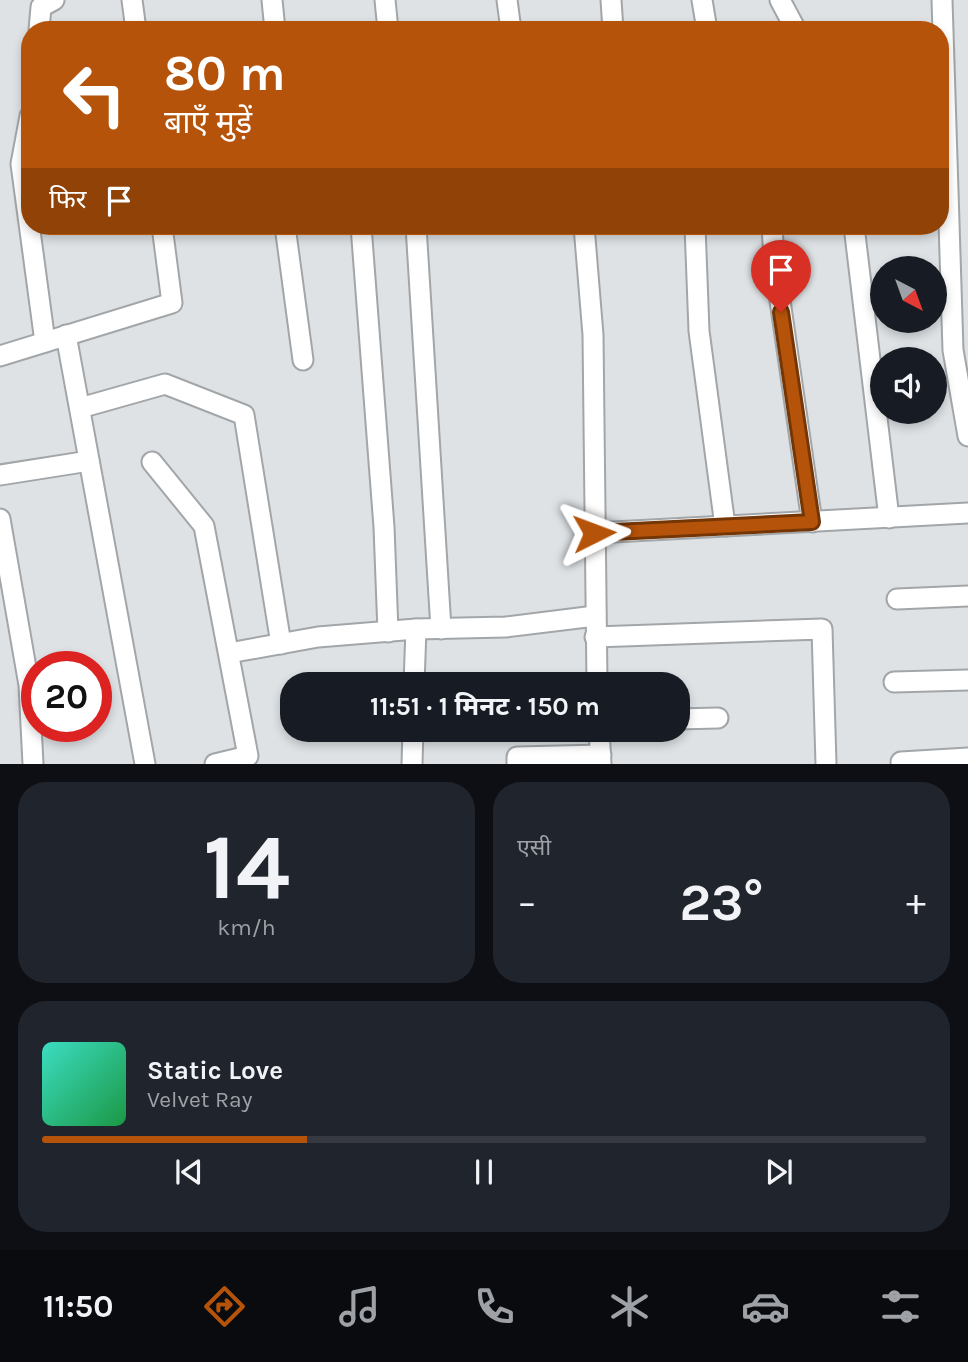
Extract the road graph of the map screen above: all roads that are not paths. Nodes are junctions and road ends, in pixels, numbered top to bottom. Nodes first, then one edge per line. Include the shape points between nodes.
1 (54, 0) edge
2 (132, 0) edge
3 (272, 0) edge
4 (385, 0) edge
5 (508, 0) edge
6 (611, 0) edge
7 (702, 0) edge
8 (780, 0) edge
9 (942, 0) edge
10 (40, 21) edge
11 (135, 21) edge
12 (274, 21) edge
13 (387, 21) edge
14 (510, 21) edge
15 (613, 21) edge
16 (706, 21) edge
17 (791, 21) edge
18 (943, 21) edge
19 (968, 189) edge
20 (949, 190) edge
21 (949, 199) edge
22 (31, 235) edge
23 (163, 235) edge
24 (286, 235) edge
25 (362, 235) edge
26 (416, 235) edge
27 (585, 235) edge
28 (695, 235) edge
29 (773, 235) edge
30 (855, 235) edge
31 (960, 295) edge
32 (66, 335) junction
33 (45, 342) junction
34 (0, 356) edge
35 (303, 360) dead end
36 (963, 378) edge
37 (80, 408) junction
38 (968, 436) edge
39 (89, 461) junction
40 (152, 462) dead end
41 (0, 475) edge
42 (968, 513) edge
43 (889, 517) junction
44 (0, 519) edge
45 (812, 522) junction
46 (725, 526) junction
47 (594, 533) junction
48 (968, 596) edge
49 (897, 599) dead end
50 (595, 616) junction
51 (416, 629) junction
52 (442, 629) junction
53 (388, 632) junction
54 (595, 637) junction
55 (281, 643) junction
56 (229, 653) junction
57 (414, 672) edge
58 (596, 672) edge
59 (968, 680) edge
60 (894, 682) dead end
61 (719, 718) dead end
62 (690, 719) edge
63 (413, 742) edge
64 (968, 758) edge
65 (601, 759) edge
66 (901, 762) dead end
67 (220, 763) edge
68 (33, 764) edge
69 (145, 764) edge
70 (412, 764) edge
71 (517, 764) edge
72 (825, 764) edge

1 - 10 street via 41,7
2 - 11 street
3 - 12 street
4 - 13 street
5 - 14 street
6 - 15 street
7 - 16 street
8 - 17 street
9 - 18 street
19 - 20 street
21 - 31 street
22 - 33 street
23 - 32 street via 172,303
24 - 35 street
25 - 53 street
26 - 52 street
27 - 47 street via 593,335
28 - 46 street via 699,331
29 - 45 street
30 - 43 street
31 - 36 street via 953,350
32 - 33 street
32 - 37 street
33 - 34 street
36 - 38 street
37 - 39 street
37 - 55 street via 165,384 244,415
39 - 41 street
39 - 69 street
40 - 56 street via 204,526
42 - 43 street
43 - 45 street
44 - 68 street via 29,685
45 - 46 street
46 - 47 street
47 - 50 street
48 - 49 street
50 - 52 street
50 - 54 street
51 - 52 street
51 - 53 street
51 - 57 street
53 - 55 street
54 - 58 street
54 - 72 street via 822,629
55 - 56 street
56 - 67 street via 248,756
59 - 60 street
61 - 62 street
63 - 70 street
64 - 66 street
65 - 71 street via 517,757

